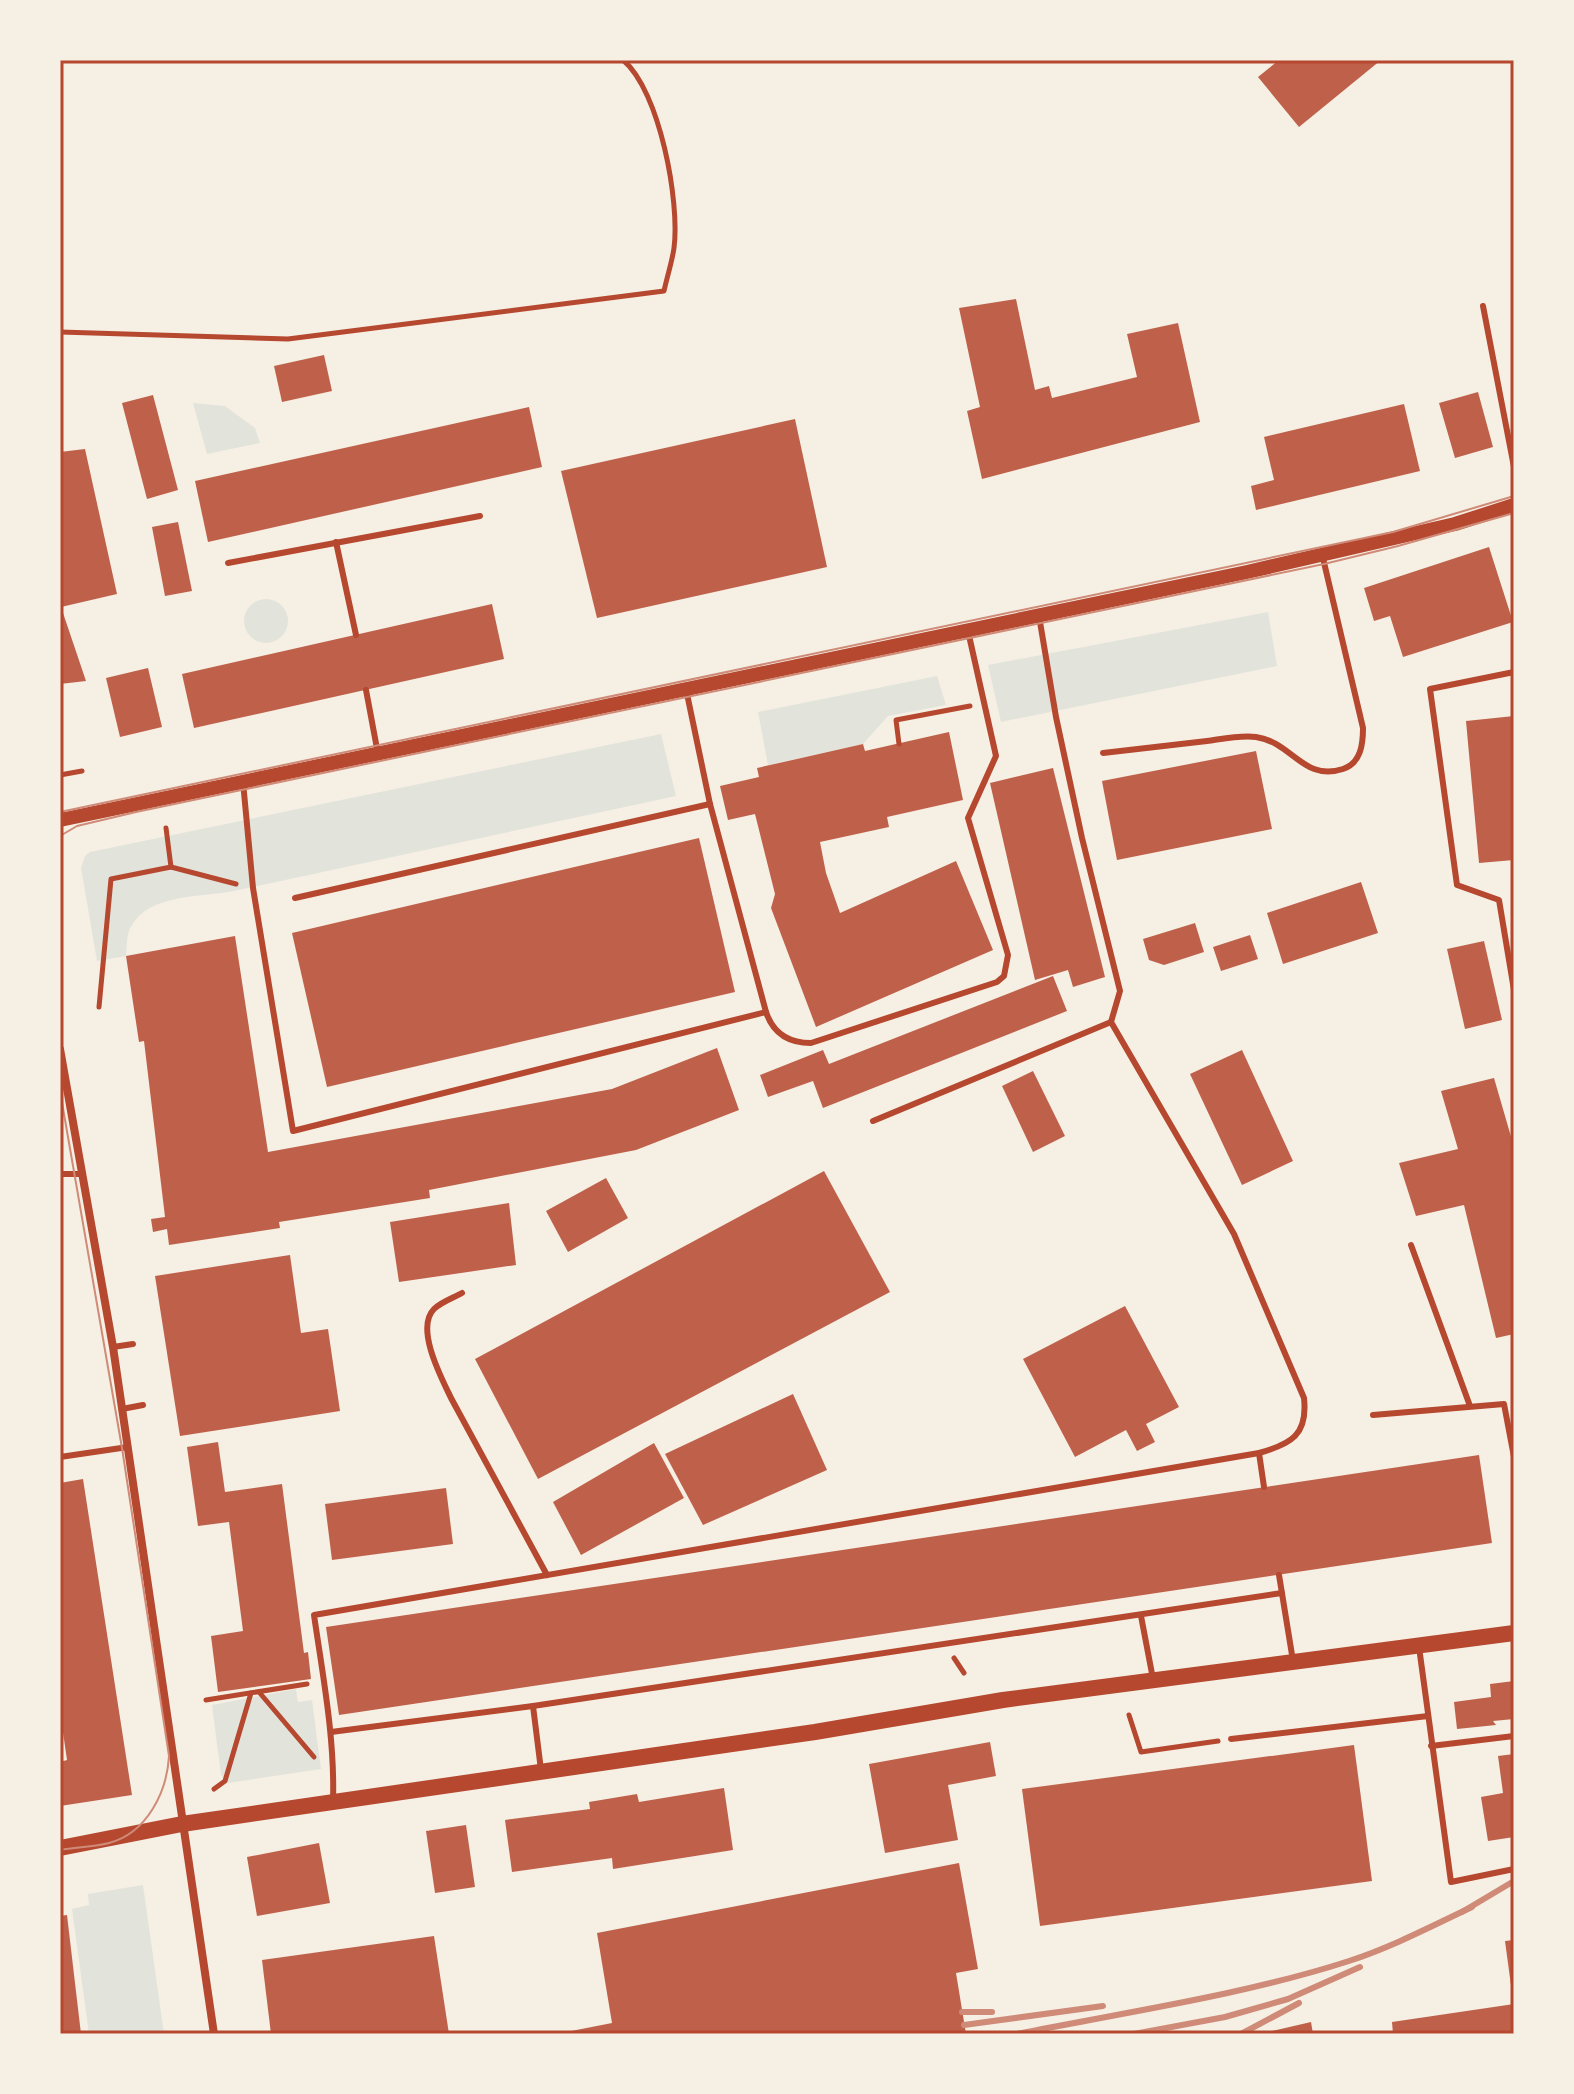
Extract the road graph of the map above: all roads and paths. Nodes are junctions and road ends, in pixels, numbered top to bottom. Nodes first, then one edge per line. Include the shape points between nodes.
1 (623, 60) edge
2 (1483, 306) dead end
3 (60, 332) edge
4 (1514, 467) edge
5 (1514, 505) edge
6 (480, 516) dead end
7 (336, 542) junction
8 (1322, 554) junction
9 (228, 563) dead end
10 (1039, 616) junction
11 (968, 631) junction
12 (356, 635) dead end
13 (1514, 672) edge
14 (686, 689) junction
15 (366, 690) dead end
16 (985, 703) junction
17 (899, 744) dead end
18 (1103, 753) dead end
19 (378, 754) junction
20 (82, 771) dead end
21 (60, 775) edge
22 (243, 780) junction
23 (710, 804) junction
24 (60, 820) edge
25 (166, 828) dead end
26 (171, 867) junction
27 (253, 888) junction
28 (295, 898) dead end
29 (1514, 990) edge
30 (99, 1007) dead end
31 (766, 1012) junction
32 (1111, 1022) junction
33 (60, 1049) edge
34 (873, 1121) dead end
35 (60, 1174) edge
36 (82, 1174) junction
37 (1411, 1245) dead end
38 (462, 1293) dead end
39 (133, 1344) dead end
40 (113, 1347) junction
41 (143, 1405) dead end
42 (1470, 1406) junction
43 (122, 1409) junction
44 (1373, 1415) dead end
45 (128, 1447) junction
46 (1259, 1453) junction
47 (60, 1457) edge
48 (1514, 1457) edge
49 (1264, 1487) dead end
50 (547, 1575) junction
51 (1279, 1575) dead end
52 (1282, 1593) junction
53 (1141, 1616) junction
54 (1514, 1633) edge
55 (1419, 1647) junction
56 (1293, 1661) junction
57 (1153, 1679) junction
58 (324, 1681) junction
59 (259, 1692) junction
60 (251, 1693) junction
61 (206, 1700) dead end
62 (533, 1706) junction
63 (1129, 1715) dead end
64 (1428, 1716) junction
65 (331, 1732) junction
66 (1514, 1736) edge
67 (1231, 1739) joint
68 (1431, 1746) junction
69 (316, 1759) dead end
70 (541, 1772) junction
71 (214, 1789) dead end
72 (333, 1801) junction
73 (182, 1824) junction
74 (60, 1848) edge
75 (1514, 1869) edge
76 (214, 2034) edge

1 - 3 path via 649,98 670,170 674,246 664,291 288,339
2 - 4 lane
5 - 8 street
6 - 7 lane
7 - 9 lane
7 - 12 lane
8 - 10 street
8 - 18 lane via 1363,728 1363,744 1350,766 1318,772 1270,741 1246,737
10 - 11 street
10 - 32 lane via 1069,777 1120,991
11 - 14 street
11 - 16 lane
13 - 29 lane via 1430,689 1457,885 1499,900
14 - 19 street
14 - 23 lane
15 - 19 lane
16 - 17 path via 896,720
16 - 31 lane via 996,756 968,818 1008,955 1004,976 811,1043 796,1043 780,1034
19 - 22 street
20 - 21 path
22 - 24 street
22 - 27 lane
23 - 28 lane
23 - 31 lane
25 - 26 path
26 - 27 path
26 - 30 path via 111,879
27 - 31 lane via 293,1131
32 - 34 lane
32 - 46 lane via 1234,1234 1304,1398 1301,1429 1285,1446
33 - 36 street
35 - 36 lane
36 - 40 street
37 - 42 lane
38 - 50 lane via 435,1307 428,1317 430,1347 451,1398
39 - 40 lane
40 - 43 street
41 - 43 lane
42 - 44 lane
42 - 48 lane via 1504,1404
43 - 45 street
45 - 47 lane
45 - 73 street
46 - 49 lane
46 - 50 lane
50 - 58 lane via 314,1615
51 - 52 lane
52 - 53 lane
52 - 56 lane
53 - 57 lane
53 - 62 lane
54 - 55 main road
55 - 56 main road
55 - 64 lane
56 - 57 main road
57 - 70 main road
58 - 59 path
58 - 65 lane
59 - 60 path
59 - 69 path
60 - 61 path
60 - 71 path via 225,1781
62 - 65 lane
62 - 70 lane
63 - 67 path via 1141,1752
64 - 67 lane
64 - 68 lane
65 - 72 lane
66 - 68 lane
68 - 75 lane via 1451,1882
70 - 72 main road
72 - 73 main road
73 - 74 main road
73 - 76 street

